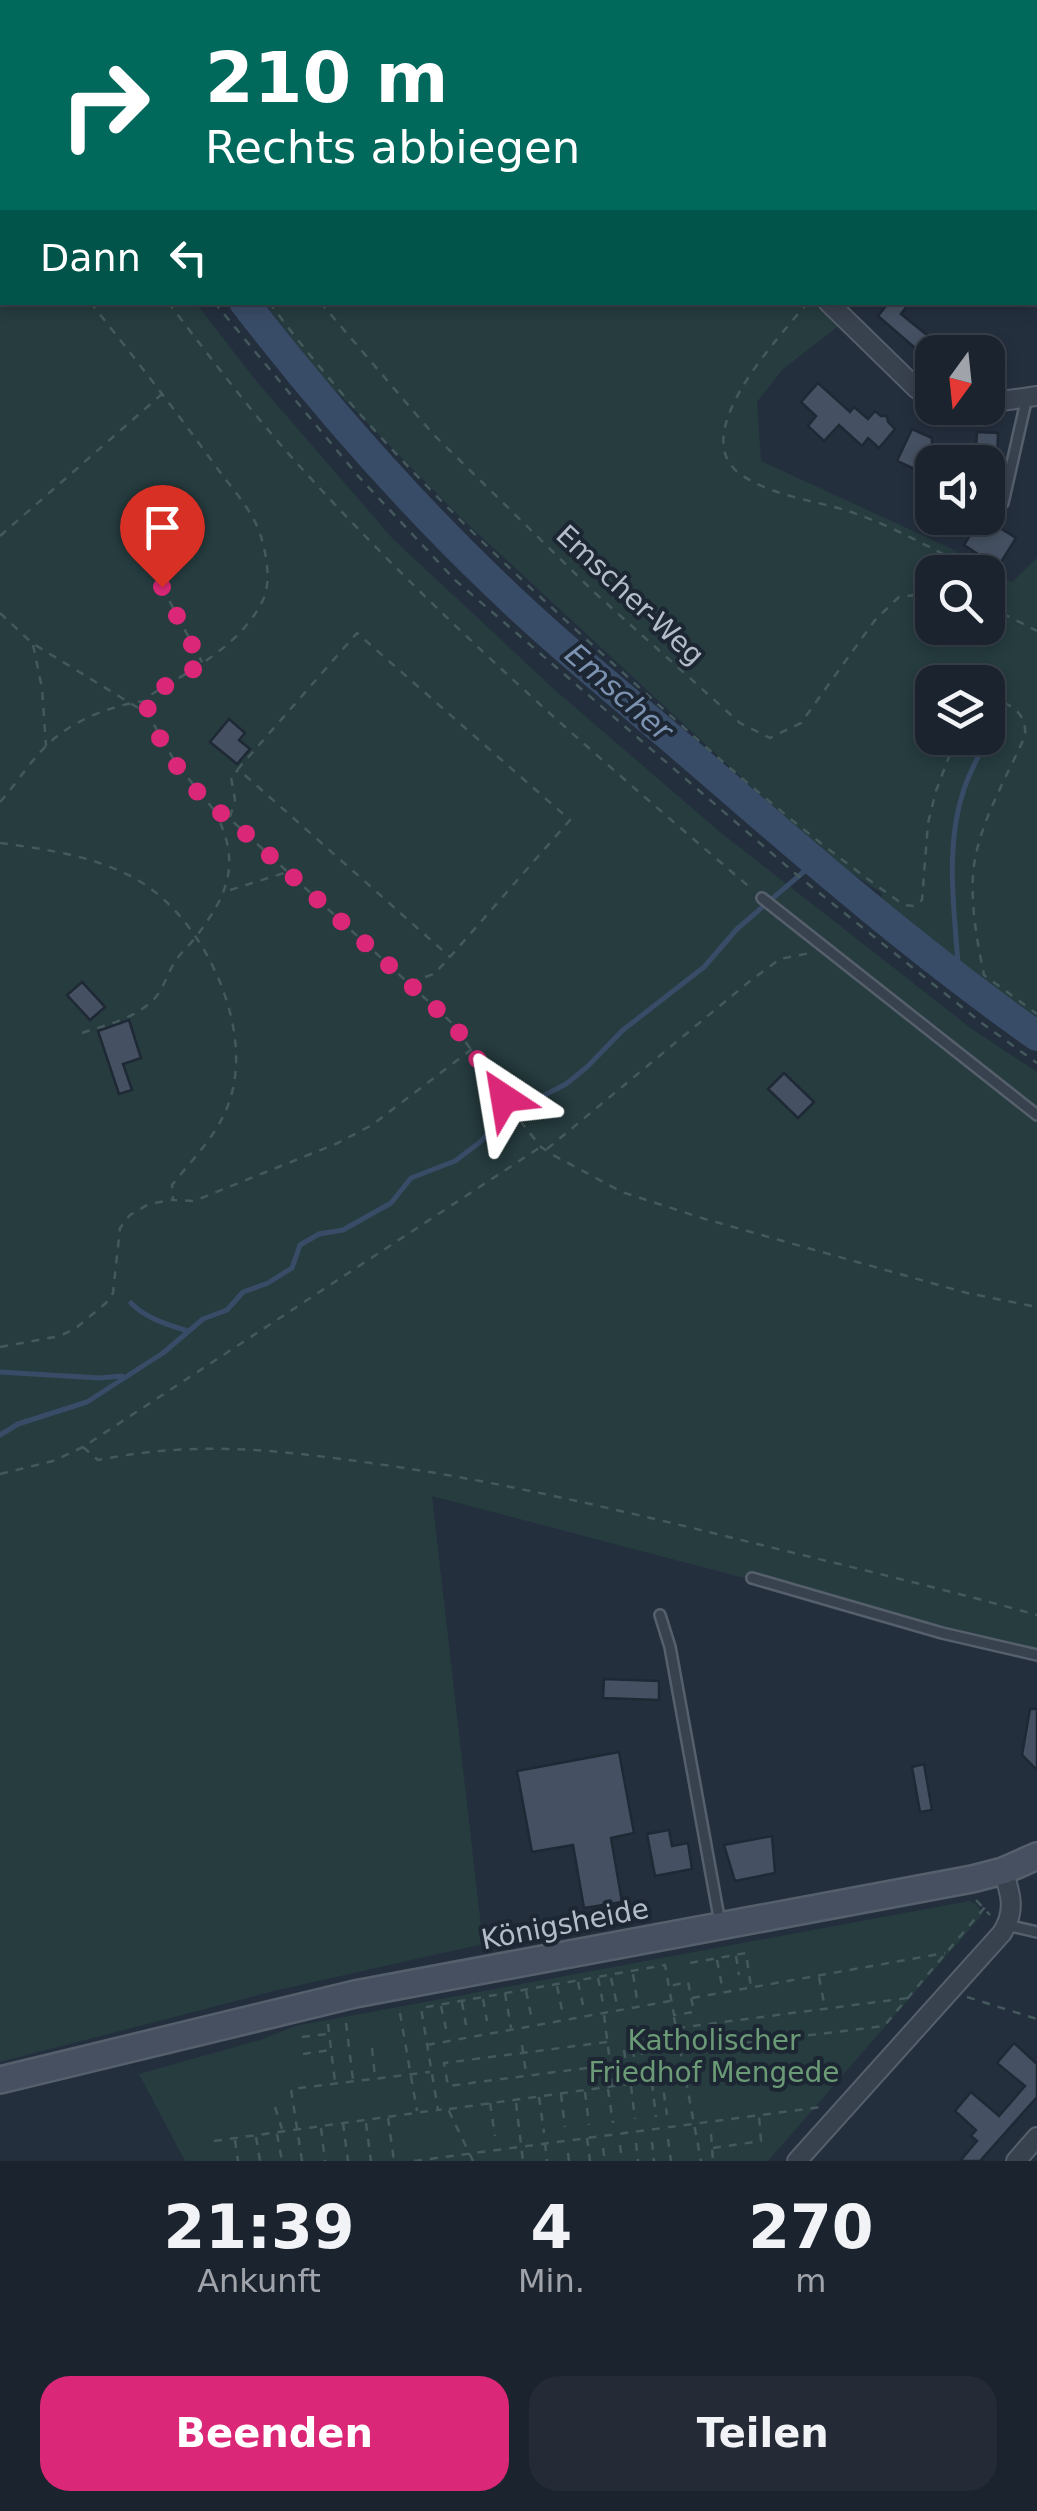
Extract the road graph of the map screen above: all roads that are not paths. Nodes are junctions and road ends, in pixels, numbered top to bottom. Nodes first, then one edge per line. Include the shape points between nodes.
1 (831, 305) edge
2 (915, 385) edge
3 (1032, 397) edge
4 (1005, 400) edge
5 (1005, 496) edge
6 (762, 898) road end
7 (1037, 1115) edge
8 (752, 1578) dead end
9 (660, 1615) dead end
10 (1037, 1655) edge
11 (1037, 1856) edge
12 (1002, 1871) junction
13 (1008, 1925) junction
14 (720, 1926) junction
15 (1037, 1932) edge
16 (105, 2056) junction
17 (0, 2080) edge
18 (0, 2092) edge
19 (1037, 2137) edge
20 (797, 2161) edge
21 (1016, 2161) edge

1 - 2 street
3 - 4 street
3 - 5 lane
6 - 7 lane
8 - 10 lane
9 - 14 lane
11 - 12 main road, Königsheide
12 - 13 street via 1012,1902
12 - 14 main road, Königsheide
13 - 15 lane
13 - 20 street
14 - 16 main road, Königsheide via 354,1994
16 - 17 main road, Königsheide
16 - 18 main road, Königsheide
19 - 21 street

